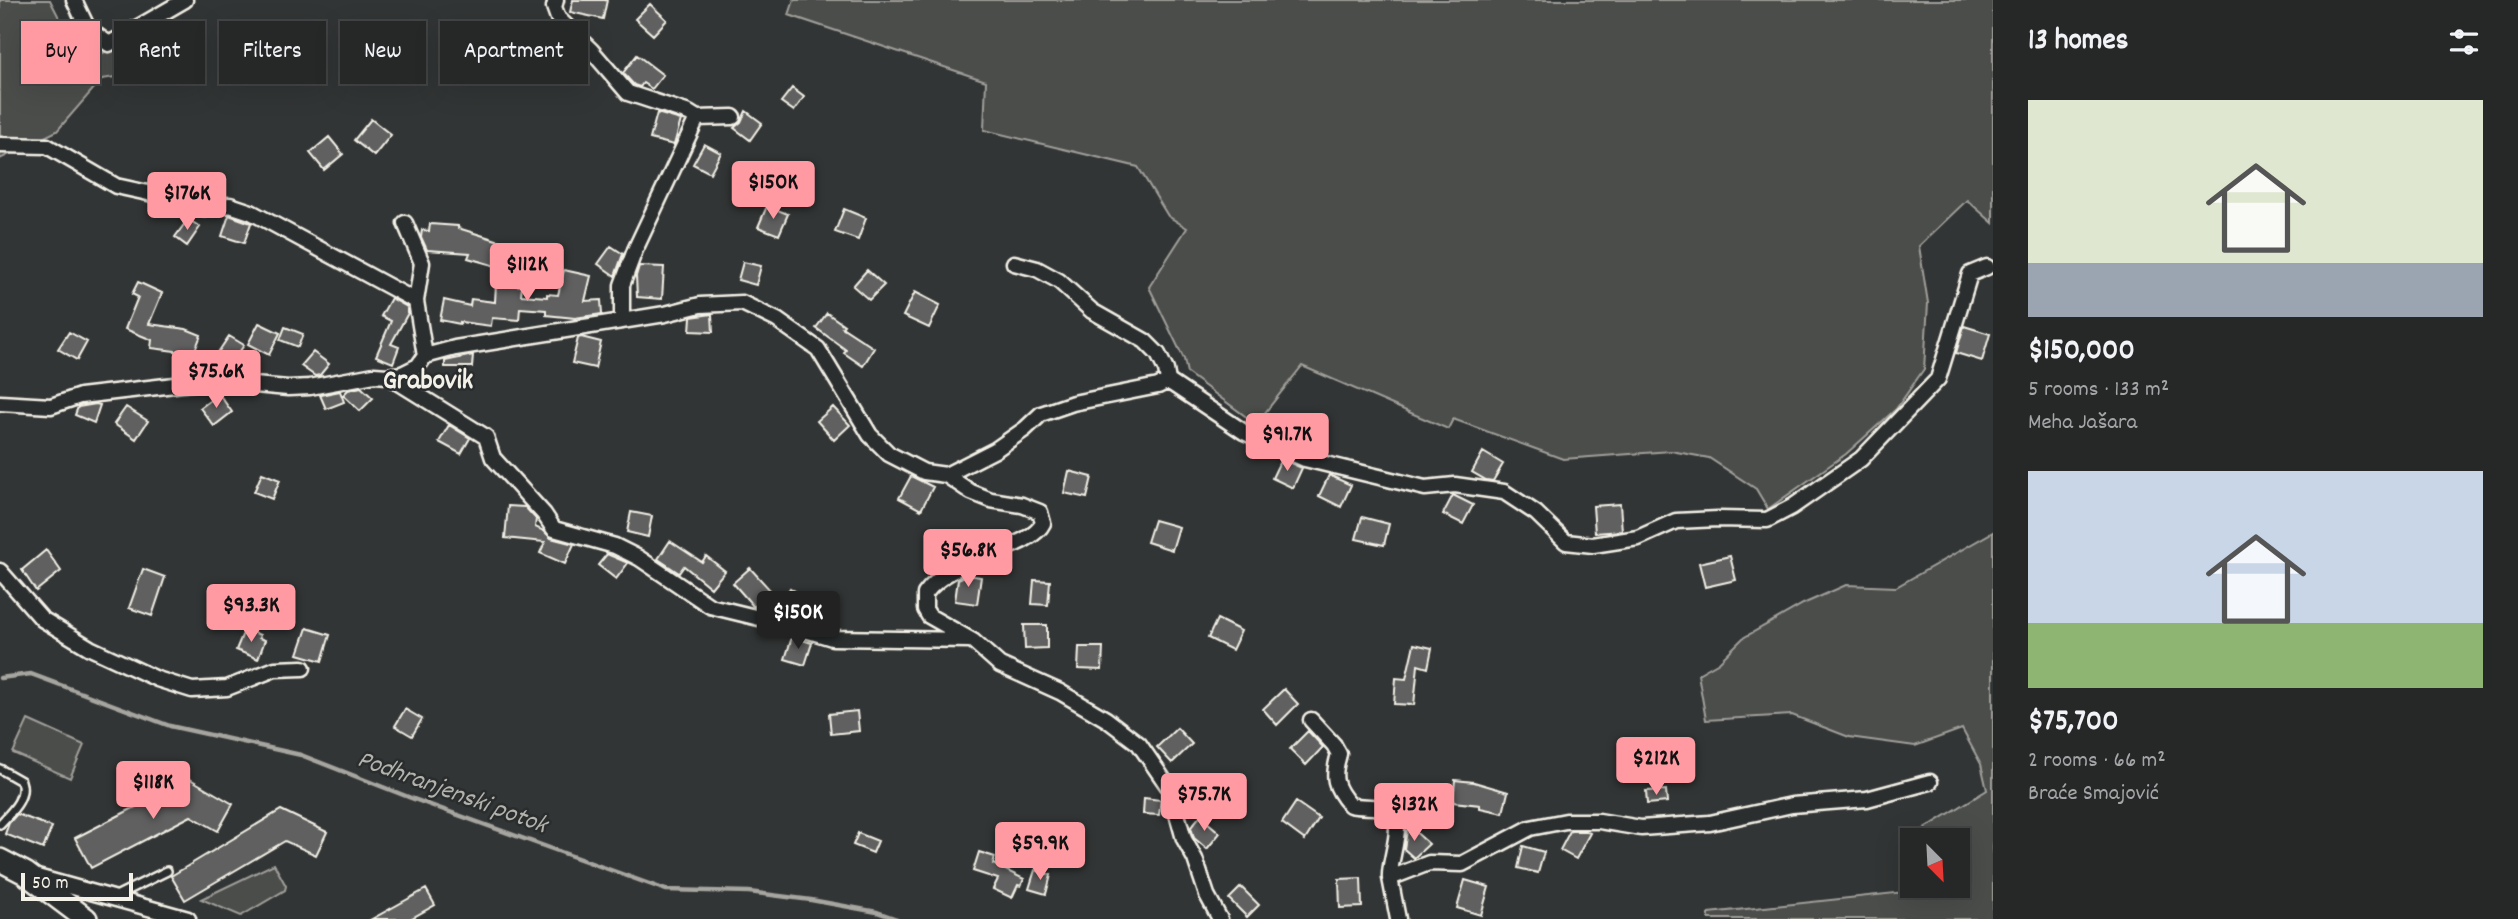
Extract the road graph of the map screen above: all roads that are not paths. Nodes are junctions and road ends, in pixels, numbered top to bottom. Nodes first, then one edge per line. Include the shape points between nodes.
1 (74, 0) edge
2 (185, 0) edge
3 (556, 0) edge
4 (733, 117) dead end
5 (697, 118) junction
6 (0, 145) edge
7 (405, 223) dead end
8 (1014, 263) dead end
9 (1987, 267) dead end
10 (416, 301) junction
11 (622, 321) junction
12 (425, 356) junction
13 (388, 376) junction
14 (1168, 381) junction
15 (0, 403) edge
16 (946, 475) junction
17 (0, 571) edge
18 (973, 640) junction
19 (303, 668) dead end
20 (1311, 720) dead end
21 (0, 769) edge
22 (1930, 782) dead end
23 (0, 824) edge
24 (0, 860) edge
25 (167, 871) dead end
26 (25, 873) junction
27 (1390, 878) junction
28 (113, 898) junction
29 (86, 919) edge
30 (188, 919) edge
31 (1220, 919) edge
32 (1398, 919) edge

1 - 2 street via 88,29 109,44
3 - 5 street via 558,18 628,93
4 - 5 street
5 - 11 street via 622,285
6 - 10 street via 47,146 116,187 204,209 230,205 251,212
7 - 10 street via 422,263
8 - 14 street via 1059,281 1093,311 1145,341 1158,354
9 - 14 street via 1970,274 1938,379 1861,458 1821,487 1767,520 1676,521 1638,538 1593,545 1566,542 1536,513 1504,492 1455,485 1424,488 1305,459 1244,432
10 - 12 street
11 - 12 street
11 - 16 street via 719,303 758,309 818,349 870,435 890,454 924,472
12 - 13 street via 418,366
13 - 15 street via 288,388 209,381 80,396 51,406
13 - 18 street via 486,437 494,458 554,529 615,546 710,606 832,638
14 - 16 street via 1041,414 995,450
16 - 18 street via 991,500 1035,509 1044,523 1033,536 957,567 925,594 929,616
17 - 19 street via 42,619 90,648 157,679 192,690 227,688 275,669
18 - 31 street via 1000,664 1060,692 1139,744 1170,789 1184,839
20 - 27 street via 1339,754 1335,766 1338,791 1350,805 1389,810 1395,816 1398,825
21 - 23 lane via 23,787 18,802
22 - 27 street via 1867,799 1792,806 1710,823 1641,828 1566,821 1530,828 1462,864 1429,863
24 - 26 main road
25 - 28 lane
26 - 28 street
26 - 29 main road
27 - 32 street
28 - 30 street

